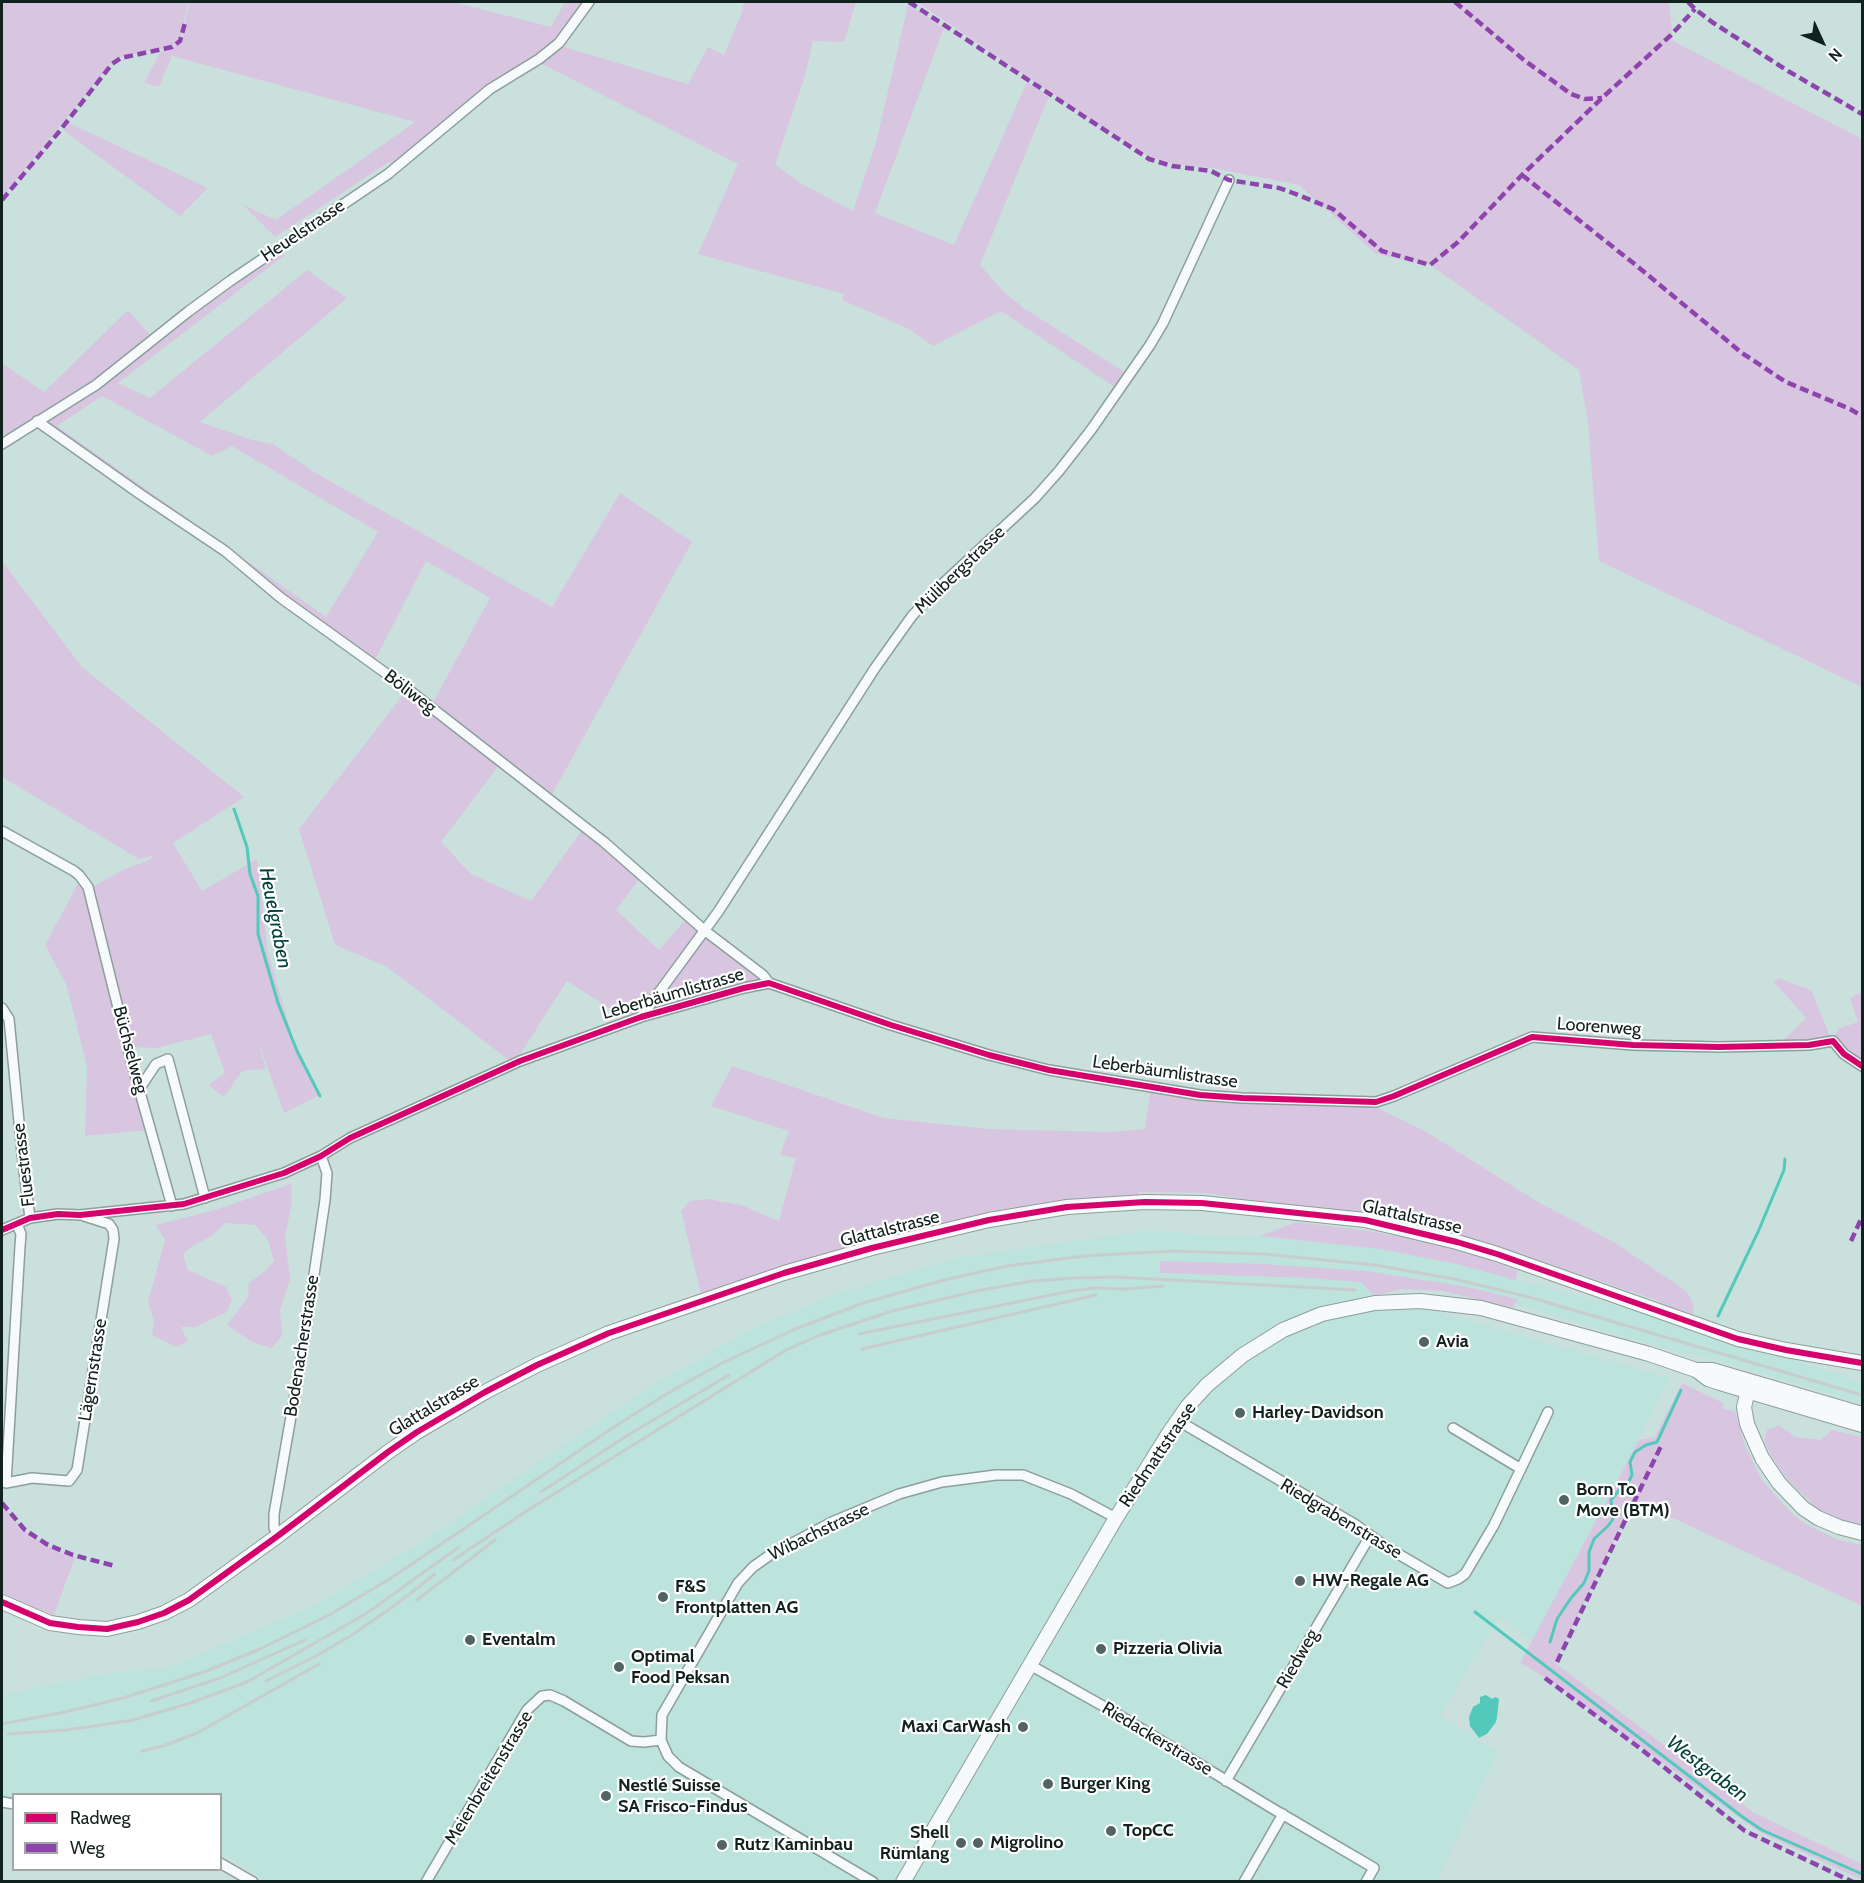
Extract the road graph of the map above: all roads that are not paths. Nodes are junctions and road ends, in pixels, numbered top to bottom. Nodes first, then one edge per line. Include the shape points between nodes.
1 (589, 2) edge
2 (1228, 180) dead end
3 (36, 421) junction
4 (2, 444) edge
5 (2, 831) edge
6 (704, 930) junction
7 (768, 983) junction
8 (2, 1008) edge
9 (640, 1017) junction
10 (1863, 1066) edge
11 (140, 1088) junction
12 (1376, 1102) joint
13 (321, 1156) junction
14 (205, 1198) junction
15 (172, 1206) junction
16 (80, 1215) junction
17 (30, 1218) junction
18 (17, 1224) junction
19 (2, 1230) edge
20 (1863, 1363) edge
21 (1749, 1387) junction
22 (1548, 1412) dead end
23 (1863, 1414) edge
24 (1177, 1420) junction
25 (1863, 1425) edge
26 (1453, 1428) dead end
27 (1521, 1469) junction
28 (4, 1485) edge
29 (1116, 1518) junction
30 (1863, 1533) edge
31 (279, 1535) junction
32 (1370, 1536) junction
33 (2, 1602) edge
34 (1030, 1665) junction
35 (661, 1740) junction
36 (1226, 1781) junction
37 (1283, 1814) junction
38 (222, 1864) edge
39 (253, 1881) edge
40 (426, 1881) edge
41 (873, 1881) edge
42 (903, 1881) edge
43 (1244, 1881) edge
44 (1366, 1881) edge

1 - 3 street, Heuelstrasse via 559,43 490,88 388,174 222,287 96,385
2 - 6 street, Mülibergstrasse via 1150,345 1059,471 912,616
3 - 4 street, Heuelstrasse
3 - 6 street, Böliweg via 225,551 281,598 405,687 604,842
5 - 11 street, Büchselweg via 79,875 88,887
6 - 7 street, Böliweg
6 - 9 street, Mülibergstrasse
7 - 9 street, Leberbäumlistrasse
7 - 12 street, Leberbäumlistrasse via 989,1056 1048,1070 1200,1095
8 - 17 street, Fluestrasse via 9,1018
9 - 13 street, Leberbäumlistrasse via 520,1061 350,1138
10 - 12 street, Loorenweg via 1833,1041 1719,1047 1532,1037
11 - 14 street via 156,1064 168,1059
11 - 15 street, Büchselweg
13 - 14 street, Leberbäumlistrasse via 284,1173
13 - 31 street, Bodenacherstrasse via 327,1173 325,1200 274,1514 274,1528
14 - 15 street, Leberbäumlistrasse
15 - 16 street, Leberbäumlistrasse
16 - 17 street, Leberbäumlistrasse
16 - 28 street, Lägernstrasse via 109,1224 114,1239 77,1470 69,1481 32,1478
17 - 18 street, Leberbäumlistrasse
18 - 19 street, Leberbäumlistrasse
18 - 28 street via 21,1234
20 - 31 street, Glattalstrasse via 1738,1339 1497,1254 1365,1221 1203,1203 1067,1207 989,1220 872,1248 784,1273 609,1333 537,1365 453,1410 388,1452
21 - 23 street
21 - 24 street, Riedmattstrasse via 1712,1370 1696,1370 1489,1310 1420,1301 1383,1302 1322,1314 1273,1336 1208,1385
21 - 25 street
21 - 30 street via 1744,1407 1747,1424 1762,1458 1779,1483 1818,1518
22 - 27 street, Riedgrabenstrasse
24 - 29 street, Riedmattstrasse
24 - 32 street, Riedgrabenstrasse
26 - 27 street
27 - 32 street, Riedgrabenstrasse via 1494,1525 1458,1580 1448,1583
29 - 34 street, Riedmattstrasse
29 - 35 street, Wibachstrasse via 1023,1475 1005,1475 942,1482 899,1494 832,1522 770,1555 738,1583 662,1714
31 - 33 street, Glattalstrasse via 189,1600 138,1622 107,1629 50,1623
32 - 36 street, Riedweg
34 - 36 street, Riedackerstrasse
34 - 42 street, Riedmattstrasse
35 - 40 street, Meienbreitenstrasse via 631,1741 564,1701 542,1696 527,1710
35 - 41 street via 668,1756 679,1767
36 - 37 street, Riedackerstrasse
37 - 43 street
37 - 44 street, Riedackerstrasse via 1374,1868
38 - 39 street

